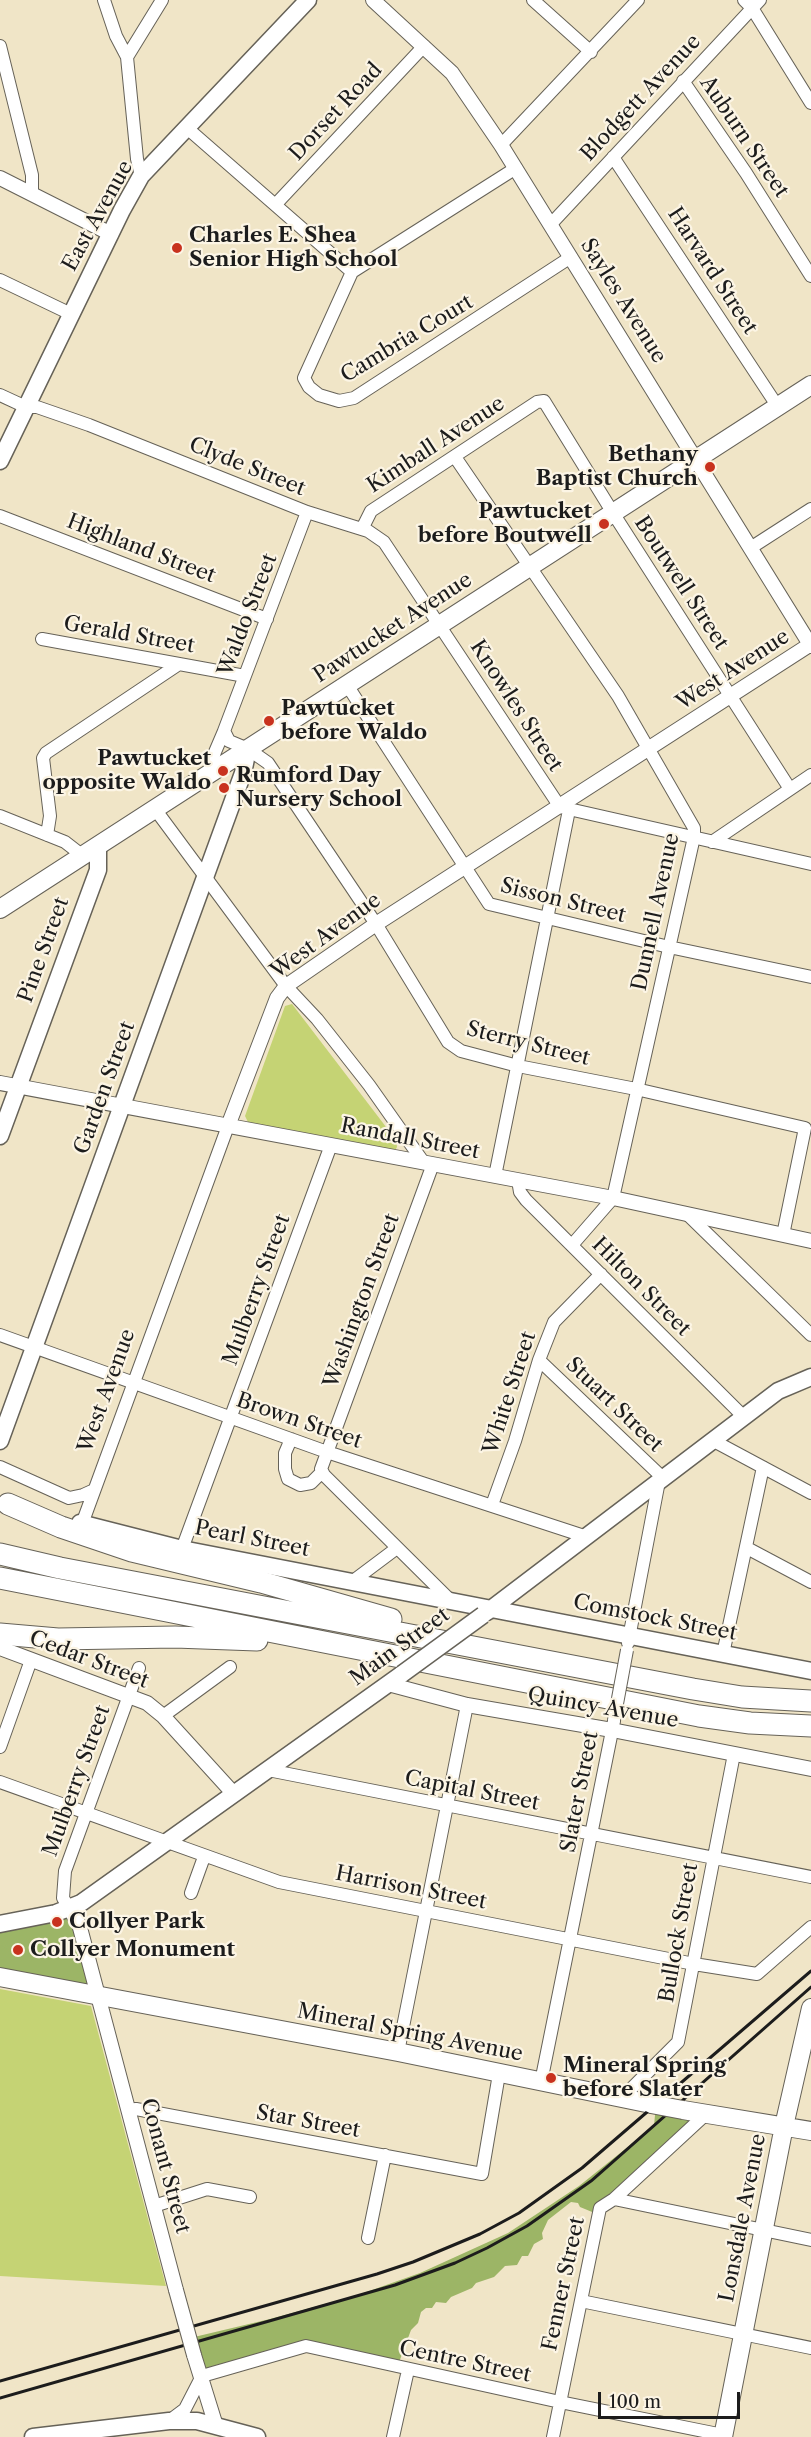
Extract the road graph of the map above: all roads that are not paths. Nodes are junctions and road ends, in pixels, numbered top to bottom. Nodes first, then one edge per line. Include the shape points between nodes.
1 (104, 0) edge
2 (162, 0) edge
3 (308, 0) edge
4 (373, 0) edge
5 (533, 0) edge
6 (638, 0) edge
7 (752, 3) edge
8 (0, 46) edge
9 (424, 46) junction
10 (591, 52) junction
11 (127, 57) junction
12 (683, 81) junction
13 (811, 103) edge
14 (187, 128) junction
15 (501, 145) junction
16 (613, 157) junction
17 (516, 168) junction
18 (141, 176) junction
19 (0, 178) edge
20 (32, 193) junction
21 (276, 204) junction
22 (551, 224) junction
23 (111, 234) junction
24 (571, 257) junction
25 (352, 272) junction
26 (811, 276) edge
27 (0, 280) edge
28 (71, 314) junction
29 (811, 385) edge
30 (0, 395) edge
31 (540, 402) joint
32 (26, 407) junction
33 (778, 407) junction
34 (455, 457) junction
35 (696, 460) junction
36 (0, 461) edge
37 (811, 508) edge
38 (307, 512) junction
39 (613, 513) junction
40 (0, 516) edge
41 (362, 529) junction
42 (752, 547) junction
43 (530, 567) junction
44 (267, 619) junction
45 (440, 625) junction
46 (42, 639) dead end
47 (811, 645) edge
48 (179, 664) junction
49 (245, 676) junction
50 (347, 685) junction
51 (730, 696) junction
52 (224, 731) junction
53 (248, 749) junction
54 (649, 750) junction
55 (208, 775) junction
56 (811, 775) edge
57 (790, 789) junction
58 (155, 809) junction
59 (564, 809) junction
60 (0, 816) edge
61 (46, 834) junction
62 (694, 837) junction
63 (712, 842) junction
64 (90, 851) junction
65 (811, 864) edge
66 (465, 868) junction
67 (206, 877) junction
68 (0, 909) edge
69 (547, 919) junction
70 (375, 924) junction
71 (669, 947) junction
72 (811, 977) edge
73 (286, 986) junction
74 (518, 1066) junction
75 (0, 1083) edge
76 (17, 1087) junction
77 (636, 1089) junction
78 (123, 1107) junction
79 (228, 1126) junction
80 (0, 1136) edge
81 (331, 1145) junction
82 (429, 1163) junction
83 (495, 1176) junction
84 (518, 1180) junction
85 (613, 1198) junction
86 (687, 1214) junction
87 (783, 1235) junction
88 (811, 1241) edge
89 (572, 1245) junction
90 (601, 1274) junction
91 (0, 1335) edge
92 (811, 1335) edge
93 (35, 1347) junction
94 (539, 1360) junction
95 (809, 1380) edge
96 (133, 1382) junction
97 (744, 1417) junction
98 (231, 1418) junction
99 (291, 1439) junction
100 (712, 1440) junction
101 (0, 1441) edge
102 (327, 1452) junction
103 (0, 1467) edge
104 (763, 1467) junction
105 (322, 1472) junction
106 (661, 1480) junction
107 (94, 1490) junction
108 (811, 1493) edge
109 (642, 1495) junction
110 (4, 1502) edge
111 (492, 1505) junction
112 (654, 1508) junction
113 (82, 1524) junction
114 (588, 1538) junction
115 (397, 1548) junction
116 (747, 1548) junction
117 (182, 1549) junction
118 (0, 1554) edge
119 (0, 1578) edge
120 (353, 1581) junction
121 (811, 1582) edge
122 (451, 1601) junction
123 (487, 1612) junction
124 (0, 1634) edge
125 (628, 1643) junction
126 (336, 1645) junction
127 (0, 1648) edge
128 (723, 1654) junction
129 (31, 1660) junction
130 (539, 1660) junction
131 (230, 1667) dead end
132 (140, 1668) dead end
133 (811, 1671) edge
134 (388, 1684) junction
135 (130, 1695) junction
136 (811, 1701) edge
137 (467, 1705) junction
138 (163, 1716) junction
139 (613, 1725) junction
140 (811, 1726) edge
141 (0, 1747) edge
142 (734, 1754) junction
143 (811, 1769) edge
144 (268, 1770) junction
145 (0, 1782) edge
146 (234, 1794) junction
147 (447, 1807) junction
148 (86, 1813) junction
149 (592, 1834) junction
150 (166, 1843) junction
151 (204, 1857) junction
152 (712, 1859) junction
153 (811, 1877) edge
154 (191, 1893) dead end
155 (69, 1908) junction
156 (426, 1911) junction
157 (0, 1924) edge
158 (811, 1927) edge
159 (571, 1939) junction
160 (694, 1964) junction
161 (0, 1977) edge
162 (97, 1996) junction
163 (810, 2021) edge
164 (398, 2052) junction
165 (499, 2074) junction
166 (542, 2082) junction
167 (622, 2098) junction
168 (128, 2110) junction
169 (706, 2114) junction
170 (784, 2126) junction
171 (811, 2131) edge
172 (385, 2156) junction
173 (250, 2197) dead end
174 (614, 2199) junction
175 (154, 2206) junction
176 (763, 2231) junction
177 (368, 2238) dead end
178 (811, 2241) edge
179 (581, 2301) junction
180 (742, 2333) junction
181 (811, 2348) edge
182 (408, 2370) junction
183 (202, 2376) junction
184 (560, 2402) junction
185 (170, 2421) junction
186 (217, 2431) edge
187 (723, 2436) edge
188 (33, 2437) edge
189 (257, 2437) edge
190 (393, 2437) edge
191 (553, 2437) edge

1 - 11 street
2 - 11 street
3 - 14 main road, East Avenue
4 - 9 street, Sayles Avenue
5 - 10 street
6 - 10 street
7 - 12 street, Blodgett Avenue
7 - 13 street
8 - 20 street via 32,175
9 - 15 street, Sayles Avenue via 452,73
9 - 21 street, Dorset Road
10 - 15 street
11 - 18 street
12 - 16 street, Blodgett Avenue
12 - 26 street, Auburn Street
14 - 18 main road, East Avenue
14 - 21 street
15 - 17 street, Sayles Avenue
16 - 22 street, Blodgett Avenue
16 - 33 street, Harvard Street
17 - 22 street, Sayles Avenue
17 - 25 street
18 - 23 main road, East Avenue
19 - 20 street
20 - 23 street
21 - 25 street
22 - 24 street, Sayles Avenue
23 - 28 main road, East Avenue
24 - 25 street, Cambria Court via 354,398 339,401 319,395 304,378
24 - 35 street, Sayles Avenue
27 - 28 street
28 - 32 main road, East Avenue
29 - 33 main road, Pawtucket Avenue
30 - 32 street, Clyde Street
31 - 34 street, Kimball Avenue
31 - 39 street, Boutwell Street via 544,401
32 - 36 main road, East Avenue
32 - 38 street, Clyde Street via 37,407 89,425
33 - 35 main road, Pawtucket Avenue
34 - 41 street, Kimball Avenue via 372,511
34 - 43 street, Dunnell Avenue
35 - 39 main road, Pawtucket Avenue
35 - 42 street, Sayles Avenue
37 - 42 street
38 - 41 street, Clyde Street
38 - 44 street, Waldo Street
39 - 43 main road, Pawtucket Avenue
39 - 51 street, Boutwell Street
40 - 44 street, Highland Street
41 - 45 street, Clyde Street via 384,542
42 - 47 street, Sayles Avenue
43 - 45 main road, Pawtucket Avenue
43 - 54 street, Dunnell Avenue via 618,696
44 - 49 street, Waldo Street
45 - 50 main road, Pawtucket Avenue
45 - 59 street, Knowles Street
46 - 48 street, Gerald Street
47 - 51 street, West Avenue
48 - 49 street, Gerald Street
48 - 61 street via 46,753 43,758 50,816
49 - 52 street, Waldo Street
50 - 53 main road, Pawtucket Avenue
50 - 66 street, Sisson Street
51 - 54 street, West Avenue
51 - 57 street, Boutwell Street
52 - 53 street via 229,741
52 - 55 street, Waldo Street
53 - 55 main road, Pawtucket Avenue
53 - 67 main road, Garden Street
53 - 70 street, Sterry Street via 268,763
54 - 59 street, West Avenue
54 - 62 street, Dunnell Avenue via 688,815
55 - 58 main road, Pawtucket Avenue
56 - 57 street
57 - 63 street
58 - 64 main road, Pawtucket Avenue
58 - 67 street
59 - 62 street
59 - 66 street, West Avenue
59 - 69 street
60 - 61 street
61 - 64 street
62 - 63 street
62 - 71 street, Dunnell Avenue
63 - 65 street
64 - 68 main road, Pawtucket Avenue
64 - 76 main road, Pine Street via 98,870
66 - 69 street, Sisson Street via 489,904
66 - 70 street, West Avenue
67 - 73 street
67 - 78 main road, Garden Street
69 - 71 street, Sisson Street
69 - 74 street
70 - 73 street, West Avenue
70 - 74 street, Sterry Street via 448,1042 461,1051
71 - 72 street, Sisson Street
71 - 77 street, Dunnell Avenue
73 - 79 street, West Avenue via 277,998
73 - 82 street via 317,1019
74 - 77 street, Sterry Street
74 - 83 street
75 - 76 street, Randall Street
76 - 78 street, Randall Street
76 - 80 main road, Pine Street
77 - 85 street, Dunnell Avenue
77 - 87 street, Sterry Street via 805,1128
78 - 79 street, Randall Street
78 - 93 main road, Garden Street
79 - 81 street, Randall Street
79 - 96 street, West Avenue
81 - 82 street, Randall Street
81 - 98 street, Mulberry Street
82 - 83 street, Randall Street
82 - 102 street, Washington Street
83 - 84 street, Randall Street
84 - 85 street, Randall Street
84 - 89 street, Hilton Street via 526,1200
85 - 86 street, Randall Street
85 - 89 street, Dunnell Avenue
86 - 87 street, Randall Street
86 - 92 street
87 - 88 street, Randall Street
89 - 90 street, Hilton Street
90 - 94 street, White Street via 554,1322
90 - 97 street, Hilton Street
91 - 93 street, Brown Street
93 - 96 street, Brown Street
93 - 101 main road, Garden Street
94 - 106 street, Stuart Street
94 - 111 street, White Street
95 - 97 main road, Main Street via 778,1391
96 - 98 street, Brown Street
96 - 107 street, West Avenue
97 - 100 main road, Main Street
98 - 99 street, Brown Street
98 - 117 street, Mulberry Street
99 - 102 street, Brown Street
99 - 105 street via 285,1453 288,1479 300,1485 310,1483
100 - 104 street
100 - 106 main road, Main Street
102 - 105 street
102 - 111 street, Brown Street
103 - 107 street via 69,1498
104 - 108 street
104 - 116 street
105 - 115 street
106 - 109 main road, Main Street
106 - 112 street, Slater Street
107 - 113 street, West Avenue
109 - 112 street
109 - 114 main road, Main Street
110 - 113 main road, Pearl Street
110 - 130 highway via 132,1551 261,1582
111 - 114 street, Brown Street
112 - 125 street, Slater Street
113 - 117 main road, Pearl Street
114 - 123 main road, Main Street
115 - 120 street
115 - 122 street
116 - 121 street
116 - 128 street
117 - 120 main road, Pearl Street
118 - 130 highway
119 - 126 highway
120 - 122 main road, Pearl Street
122 - 123 main road, Pearl Street
123 - 125 main road, Comstock Street
123 - 134 main road, Main Street, bridge
124 - 126 highway via 58,1639 215,1638
125 - 128 main road, Comstock Street
125 - 139 street, Slater Street, bridge
126 - 140 highway via 716,1719
127 - 129 street, Cedar Street
128 - 133 main road, Comstock Street
129 - 135 street, Cedar Street
129 - 141 street
130 - 136 highway via 725,1695
131 - 138 street
132 - 135 street, Mulberry Street
134 - 137 street, Quincy Avenue
134 - 144 main road, Main Street
135 - 138 street, Cedar Street
135 - 148 street, Mulberry Street
137 - 139 street, Quincy Avenue
137 - 147 street
138 - 146 street, Cedar Street
139 - 142 street, Quincy Avenue
139 - 149 street, Slater Street
142 - 143 street, Quincy Avenue
142 - 152 street, Bullock Street
144 - 146 main road, Main Street
144 - 147 street, Capital Street
145 - 148 street, Harrison Street
146 - 150 main road, Main Street
147 - 149 street, Capital Street
147 - 156 street
148 - 150 street, Harrison Street
148 - 155 street, Mulberry Street via 63,1880 63,1898
149 - 152 street, Capital Street
149 - 159 street, Slater Street
150 - 151 street, Harrison Street
150 - 155 main road, Main Street
151 - 154 street
151 - 156 street, Harrison Street via 279,1882
152 - 153 street, Capital Street
152 - 160 street, Bullock Street
155 - 157 main road, Main Street
155 - 162 street, Conant Street via 79,1924
156 - 159 street, Harrison Street
156 - 164 street
158 - 160 street, Harrison Street via 757,1974
159 - 160 street, Harrison Street
159 - 166 street, Slater Street
160 - 167 street, Bullock Street via 678,2042
161 - 162 main road, Mineral Spring Avenue
162 - 164 main road, Mineral Spring Avenue
162 - 168 street, Conant Street
163 - 170 main road, Lonsdale Avenue
164 - 165 main road, Mineral Spring Avenue
165 - 166 main road, Mineral Spring Avenue
165 - 172 street, Star Street via 482,2174
166 - 167 main road, Mineral Spring Avenue
167 - 169 main road, Mineral Spring Avenue, bridge
168 - 172 street, Star Street
168 - 175 street, Conant Street
169 - 170 main road, Mineral Spring Avenue
169 - 174 street, Fenner Street
170 - 171 main road, Mineral Spring Avenue
170 - 176 main road, Lonsdale Avenue
172 - 177 street
173 - 175 street via 207,2189
174 - 176 street
174 - 179 street, Fenner Street via 600,2208
175 - 183 street, Conant Street, bridge
176 - 178 street
176 - 180 main road, Lonsdale Avenue
179 - 180 street
179 - 184 street, Fenner Street
180 - 181 street
180 - 187 main road, Lonsdale Avenue
182 - 183 street, Centre Street via 306,2346
182 - 184 street, Centre Street
182 - 190 street
183 - 185 street via 185,2409
183 - 186 street, Conant Street
184 - 187 street, Centre Street
184 - 191 street, Fenner Street
185 - 186 main road via 196,2421
185 - 188 main road
186 - 189 main road

